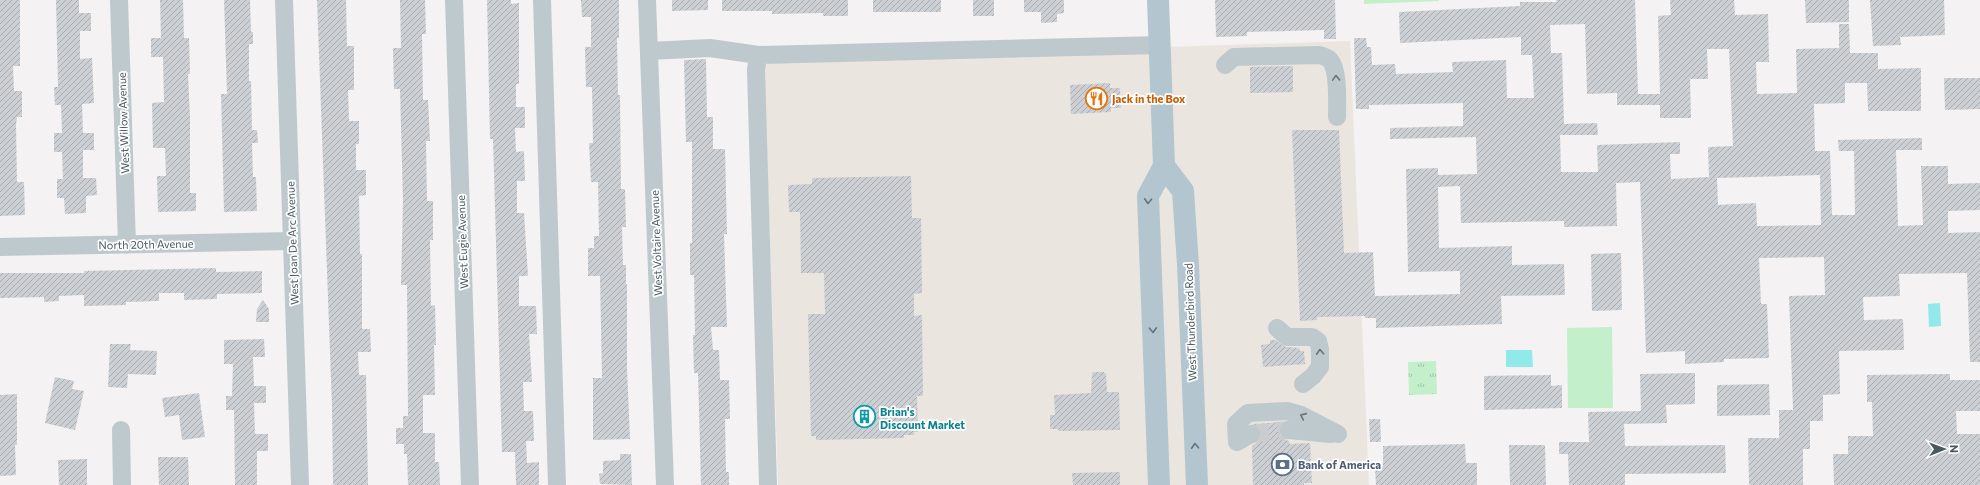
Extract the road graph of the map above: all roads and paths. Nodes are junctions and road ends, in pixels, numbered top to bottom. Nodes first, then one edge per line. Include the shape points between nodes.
1 (119, 0) edge
2 (284, 0) edge
3 (454, 0) edge
4 (542, 0) edge
5 (647, 0) edge
6 (1158, 0) edge
7 (1160, 45) junction
8 (649, 51) junction
9 (758, 55) junction
10 (1225, 65) dead end
11 (1337, 117) dead end
12 (1164, 166) junction
13 (292, 241) junction
14 (127, 245) junction
15 (0, 247) edge
16 (1277, 328) dead end
17 (1303, 384) dead end
18 (121, 430) dead end
19 (1289, 430) tunnel mouth
20 (1244, 438) dead end
21 (122, 485) edge
22 (300, 485) edge
23 (470, 485) edge
24 (557, 485) edge
25 (665, 485) edge
26 (768, 485) edge
27 (1159, 485) edge
28 (1197, 485) edge

1 - 14 street, West Willow Avenue
2 - 13 street, West Joan De Arc Avenue
3 - 23 street, West Eugie Avenue
4 - 24 street
5 - 8 street, West Voltaire Avenue
6 - 7 main road
7 - 9 street
7 - 12 main road
8 - 9 street via 710,48
8 - 25 street, West Voltaire Avenue
9 - 26 street via 756,70
11 -> 10 street via 1335,69 1329,59 1319,55 1234,57
12 -> 27 main road via 1148,196
28 -> 12 main road, West Thunderbird Road via 1183,191
13 - 14 street, North 20th Avenue
13 - 22 street, West Joan De Arc Avenue
14 - 15 street, North 20th Avenue
17 -> 16 street via 1320,367 1318,341 1312,336 1288,336
18 - 21 street
19 -> 20 street via 1338,434 1301,414 1287,410 1248,413 1236,424

